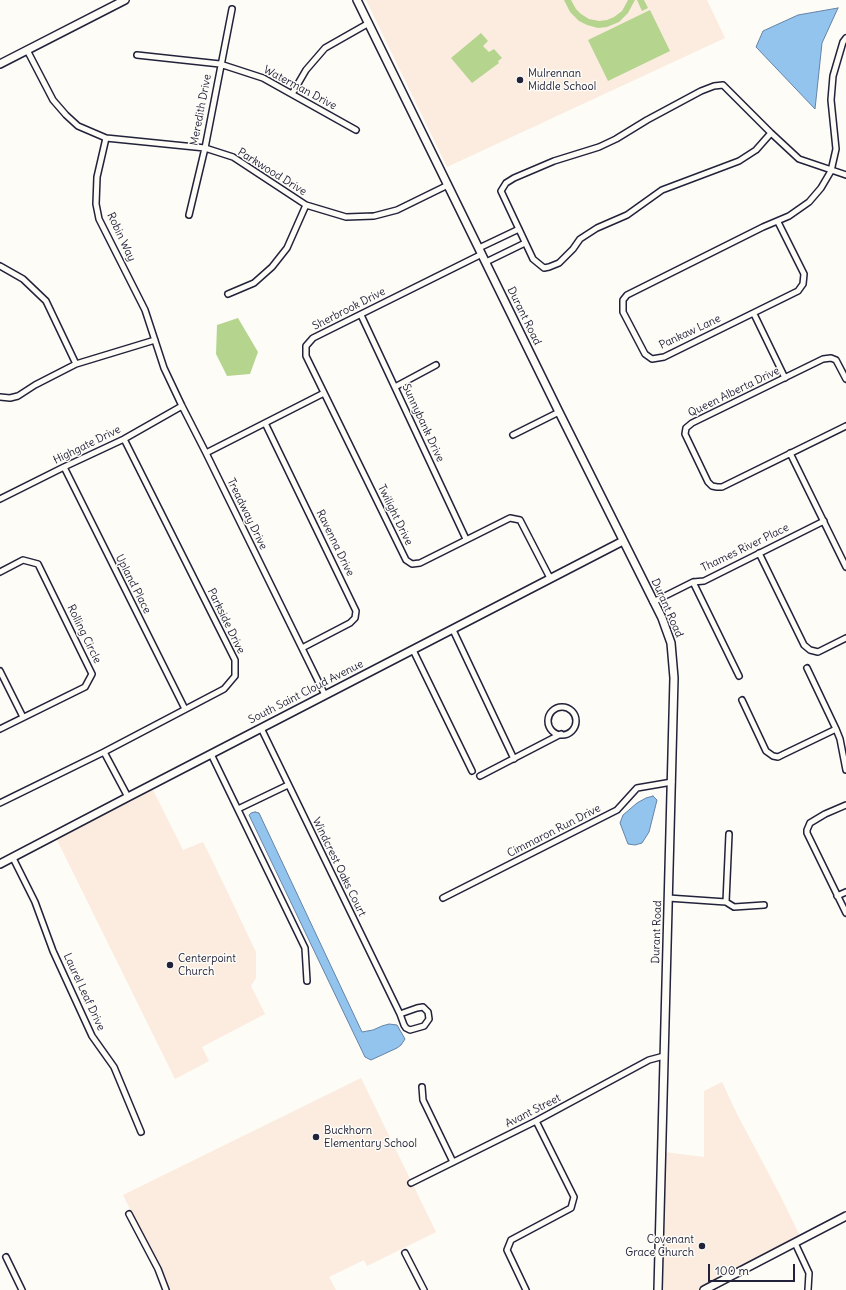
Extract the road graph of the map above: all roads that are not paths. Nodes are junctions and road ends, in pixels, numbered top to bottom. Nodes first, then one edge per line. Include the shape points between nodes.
1 (125, 0) edge
2 (357, 0) edge
3 (232, 9) dead end
4 (368, 23) junction
5 (846, 38) edge
6 (27, 50) junction
7 (137, 55) dead end
8 (0, 64) edge
9 (220, 64) junction
10 (292, 94) junction
11 (356, 130) dead end
12 (771, 133) junction
13 (106, 138) junction
14 (205, 148) junction
15 (831, 170) junction
16 (846, 175) edge
17 (448, 185) junction
18 (306, 205) junction
19 (189, 215) dead end
20 (778, 222) junction
21 (519, 229) junction
22 (525, 243) junction
23 (480, 251) junction
24 (486, 262) junction
25 (0, 266) edge
26 (228, 294) dead end
27 (754, 314) junction
28 (361, 315) junction
29 (155, 340) junction
30 (76, 364) junction
31 (436, 365) dead end
32 (785, 378) junction
33 (846, 379) edge
34 (395, 387) junction
35 (324, 393) junction
36 (0, 397) edge
37 (182, 406) junction
38 (559, 412) junction
39 (265, 423) junction
40 (846, 426) edge
41 (513, 435) dead end
42 (124, 438) junction
43 (206, 453) junction
44 (790, 453) junction
45 (64, 467) junction
46 (0, 499) edge
47 (824, 521) junction
48 (466, 539) junction
49 (623, 541) junction
50 (759, 553) junction
51 (846, 567) edge
52 (0, 572) edge
53 (550, 578) junction
54 (694, 582) junction
55 (654, 602) junction
56 (453, 630) junction
57 (846, 638) edge
58 (302, 648) junction
59 (413, 650) junction
60 (807, 668) dead end
61 (0, 671) edge
62 (739, 676) dead end
63 (325, 695) junction
64 (742, 700) dead end
65 (185, 709) junction
66 (23, 717) junction
67 (261, 728) junction
68 (0, 729) edge
69 (836, 729) junction
70 (561, 734) junction
71 (104, 752) junction
72 (211, 754) junction
73 (514, 759) junction
74 (846, 770) edge
75 (472, 771) dead end
76 (480, 776) dead end
77 (672, 782) junction
78 (288, 784) junction
79 (128, 796) junction
80 (0, 803) edge
81 (846, 805) edge
82 (238, 809) junction
83 (729, 834) dead end
84 (13, 858) junction
85 (0, 864) edge
86 (846, 892) edge
87 (838, 896) junction
88 (443, 898) dead end
89 (668, 898) junction
90 (726, 902) junction
91 (764, 905) dead end
92 (846, 914) edge
93 (307, 981) dead end
94 (400, 1014) junction
95 (664, 1056) junction
96 (422, 1087) dead end
97 (536, 1121) junction
98 (141, 1132) dead end
99 (453, 1162) junction
100 (411, 1183) dead end
101 (129, 1214) dead end
102 (846, 1216) edge
103 (795, 1243) junction
104 (406, 1253) dead end
105 (6, 1257) dead end
106 (22, 1290) edge
107 (166, 1290) edge
108 (424, 1290) edge
109 (526, 1290) edge
110 (658, 1290) edge
111 (704, 1290) edge
112 (808, 1290) edge

1 - 6 street
2 - 4 street, Durant Road
3 - 9 street, Meredith Drive
4 - 10 street via 324,48 306,70
4 - 17 street, Durant Road
5 - 15 street, Pankaw Lane via 833,76 831,100 836,149
6 - 8 street
6 - 13 street, Parkwood Drive via 53,100 66,116 78,126
7 - 9 street, Waterman Drive
9 - 10 street, Waterman Drive via 263,78
9 - 14 street, Meredith Drive
10 - 11 street, Waterman Drive
12 - 15 street via 799,158
12 - 21 street via 723,85 714,86 599,147 554,160 506,183 501,191
12 - 22 street via 756,150 739,161 662,190 627,215 596,228 580,239 559,263 544,268 533,259
13 - 14 street, Parkwood Drive
13 - 29 street, Robin Way via 96,177 99,218 145,310
14 - 18 street, Parkwood Drive via 232,157
14 - 19 street, Meredith Drive
15 - 16 street
15 - 20 street, Pankaw Lane via 809,202
17 - 18 street, Parkwood Drive via 397,210 374,216 346,217
17 - 23 street, Durant Road
18 - 26 street via 286,248 272,267 254,284
20 - 27 street, Pankaw Lane via 804,274 803,284 798,291
20 - 27 street, Pankaw Lane via 627,295 623,300 623,312 645,354 652,359 664,357
21 - 22 street
21 - 23 street, Sherbrook Drive
22 - 24 street
23 - 24 street, Durant Road
23 - 28 street, Sherbrook Drive
24 - 38 street, Durant Road
25 - 30 street via 23,279 46,301
27 - 32 street
28 - 34 street, Sunnybank Drive
28 - 35 street, Sherbrook Drive via 313,338 306,346 306,356
29 - 30 street
29 - 37 street, Treadway Drive via 164,368
30 - 36 street via 18,396
31 - 34 street
32 - 33 street, Queen Alberta Drive via 823,359 831,358 839,364
32 - 44 street, Queen Alberta Drive via 692,423 686,428 685,434 708,482 717,487 722,487
34 - 48 street, Sunnybank Drive
35 - 39 street
35 - 48 street, Twilight Drive via 406,560 412,564 420,563
37 - 42 street, Highgate Drive
37 - 43 street, Treadway Drive
38 - 41 street
38 - 49 street, Durant Road
39 - 43 street
39 - 58 street, Ravenna Drive via 356,611 355,618 350,623
40 - 44 street, Queen Alberta Drive
42 - 45 street, Highgate Drive
42 - 65 street, Parkside Drive via 235,660 235,676 224,689
43 - 58 street, Treadway Drive
44 - 47 street
45 - 46 street, Highgate Drive
45 - 65 street, Upland Place
47 - 50 street, Thames River Place
47 - 51 street
48 - 53 street, Twilight Drive via 510,518 520,520
49 - 53 street, South Saint Cloud Avenue
49 - 55 street, Durant Road
50 - 54 street, Thames River Place via 704,581
50 - 57 street via 804,645 818,652
52 - 66 street, Rolling Circle via 23,560 38,564 92,674 85,687
53 - 56 street, South Saint Cloud Avenue
54 - 55 street, Thames River Place
54 - 62 street
55 - 77 street, Durant Road via 668,635 673,659
56 - 59 street, South Saint Cloud Avenue
56 - 73 street
58 - 63 street, Treadway Drive
59 - 63 street, South Saint Cloud Avenue
59 - 75 street
60 - 69 street
61 - 66 street
63 - 67 street, South Saint Cloud Avenue
64 - 69 street via 766,751 773,756 778,757
65 - 71 street, Parkside Drive
66 - 68 street, Rolling Circle
67 - 72 street, South Saint Cloud Avenue
67 - 78 street, Windcrest Oaks Court
69 - 74 street
70 - 70 street via 572,731 576,722 574,713 562,707 553,709 548,717 551,729
70 - 73 street
71 - 79 street
71 - 80 street
72 - 79 street, South Saint Cloud Avenue
72 - 82 street
73 - 76 street
77 - 88 street, Cimmaron Run Drive via 637,788 617,810
77 - 89 street, Durant Road
78 - 82 street
78 - 94 street, Windcrest Oaks Court
79 - 84 street, South Saint Cloud Avenue
81 - 87 street via 810,823 807,833
82 - 93 street via 305,948
83 - 90 street
84 - 85 street, South Saint Cloud Avenue
84 - 98 street, Laurel Leaf Drive via 35,902 53,951 92,1036 114,1067
86 - 87 street
87 - 92 street
89 - 90 street
89 - 95 street, Durant Road
90 - 91 street via 734,907
94 - 94 street, Windcrest Oaks Court via 404,1025 410,1030 424,1026 429,1019 428,1012 423,1007
95 - 97 street, Avant Street via 649,1060
95 - 110 street, Durant Road
96 - 99 street via 423,1100
97 - 99 street, Avant Street
97 - 109 street via 574,1197 571,1208 510,1240 507,1250
99 - 100 street, Avant Street
101 - 107 street
102 - 103 street
103 - 111 street
103 - 112 street via 808,1273
104 - 108 street
105 - 106 street

